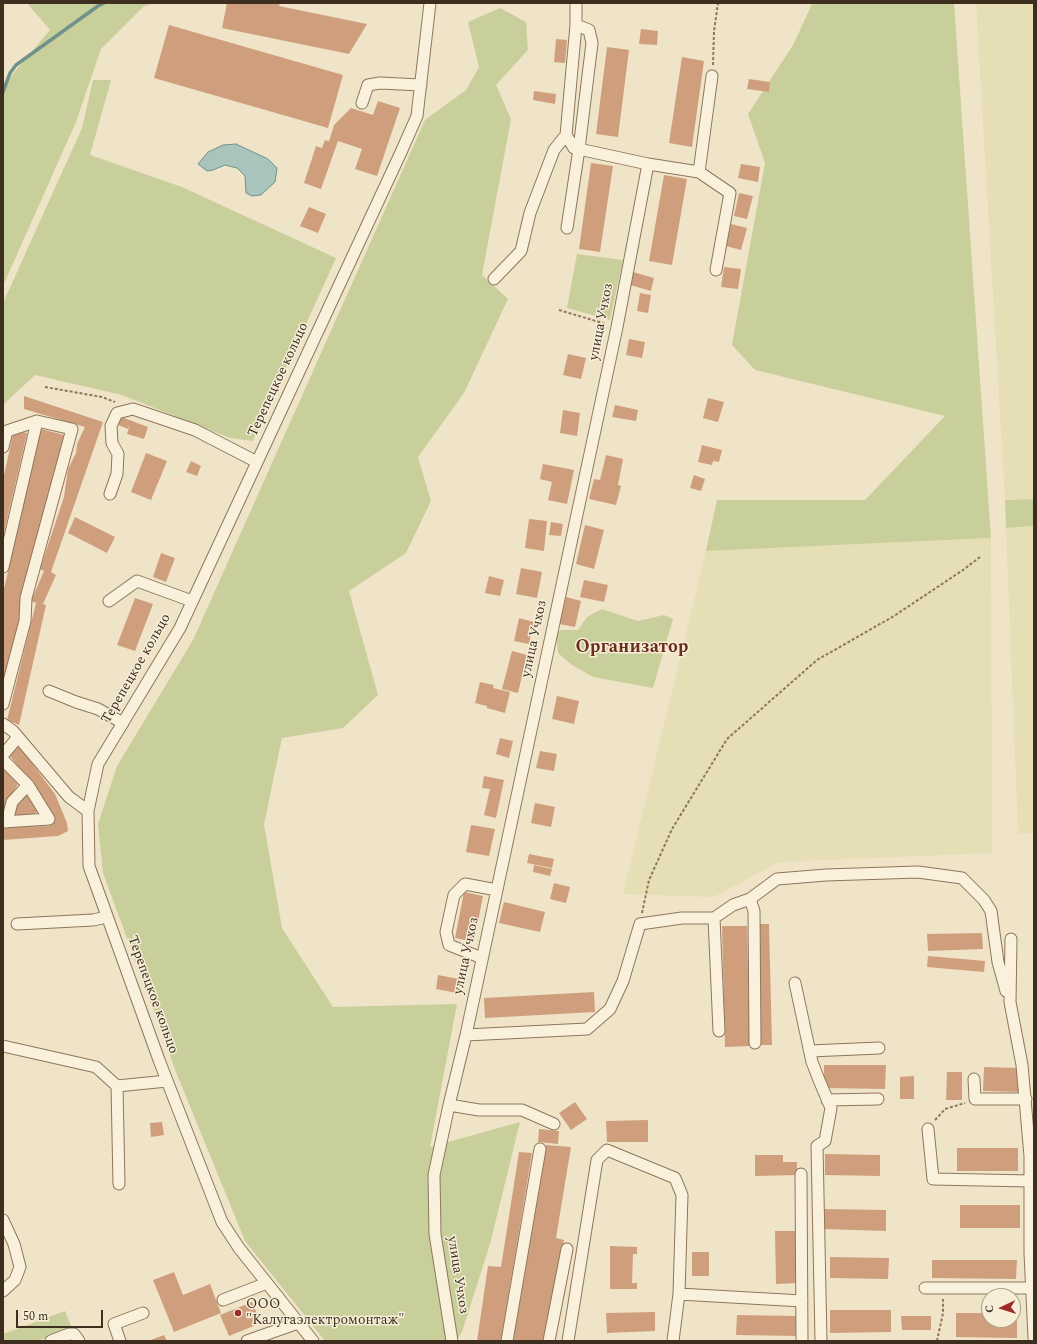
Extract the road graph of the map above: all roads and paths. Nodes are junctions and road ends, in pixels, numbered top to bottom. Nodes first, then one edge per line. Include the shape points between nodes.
1 (430, 3) edge
2 (718, 3) edge
3 (575, 6) edge
4 (576, 25) junction
5 (712, 76) joint
6 (421, 85) junction
7 (362, 103) dead end
8 (566, 135) junction
9 (580, 149) junction
10 (648, 164) junction
11 (699, 172) junction
12 (567, 228) dead end
13 (716, 270) dead end
14 (494, 279) dead end
15 (559, 310) dead end
16 (617, 327) junction
17 (45, 387) dead end
18 (133, 409) junction
19 (37, 421) junction
20 (3, 447) edge
21 (258, 462) junction
22 (110, 494) dead end
23 (980, 556) dead end
24 (3, 567) edge
25 (109, 601) dead end
26 (192, 601) junction
27 (49, 691) dead end
28 (3, 704) edge
29 (123, 723) junction
30 (3, 724) edge
31 (18, 737) junction
32 (3, 755) edge
33 (3, 760) edge
34 (28, 785) junction
35 (88, 811) junction
36 (5, 822) edge
37 (497, 890) junction
38 (750, 899) junction
39 (107, 917) junction
40 (714, 918) junction
41 (17, 924) dead end
42 (640, 924) junction
43 (1011, 939) dead end
44 (482, 958) junction
45 (795, 983) dead end
46 (1010, 1002) junction
47 (719, 1031) dead end
48 (466, 1035) junction
49 (755, 1043) dead end
50 (3, 1046) edge
51 (879, 1048) dead end
52 (810, 1051) junction
53 (974, 1079) dead end
54 (167, 1081) junction
55 (117, 1086) junction
56 (975, 1099) junction
57 (1026, 1099) junction
58 (827, 1100) junction
59 (878, 1100) dead end
60 (449, 1105) junction
61 (1030, 1111) edge
62 (554, 1124) dead end
63 (928, 1129) joint
64 (540, 1149) dead end
65 (1032, 1155) edge
66 (801, 1174) dead end
67 (1030, 1180) junction
68 (119, 1184) dead end
69 (3, 1220) edge
70 (567, 1249) dead end
71 (1032, 1253) edge
72 (267, 1284) junction
73 (925, 1288) dead end
74 (944, 1288) junction
75 (1031, 1288) junction
76 (3, 1291) edge
77 (679, 1294) junction
78 (223, 1300) dead end
79 (802, 1301) junction
80 (143, 1313) dead end
81 (298, 1323) junction
82 (1034, 1338) edge
83 (51, 1341) edge
84 (79, 1341) edge
85 (120, 1341) edge
86 (247, 1341) edge
87 (313, 1341) edge
88 (452, 1341) edge
89 (507, 1341) edge
90 (549, 1341) edge
91 (568, 1341) edge
92 (673, 1341) edge
93 (802, 1341) edge
94 (821, 1341) edge
95 (937, 1341) edge

1 - 6 street, Терепецкое кольцо
2 - 5 path
3 - 4 street
4 - 8 street
4 - 9 street via 589,30 592,43
5 - 11 street
6 - 7 street via 368,85
6 - 21 street, Терепецкое кольцо via 417,116
8 - 9 street via 574,148
8 - 14 street via 554,150 530,213 521,251
9 - 10 street
9 - 12 street
10 - 11 street
10 - 16 street, улица Учхоз
11 - 13 street via 730,193
15 - 16 path
16 - 37 street, улица Учхоз
17 - 18 path via 102,398
18 - 21 street via 195,430
18 - 22 street via 117,413 111,426 112,443 118,454 117,474
19 - 20 street via 7,431
19 - 24 street
19 - 28 street via 72,430 26,598 25,621
21 - 26 street, Терепецкое кольцо
23 - 42 path via 894,616 817,660 727,739 672,829 649,880
25 - 26 street via 137,581
26 - 29 street, Терепецкое кольцо via 180,628
27 - 29 street via 98,709
29 - 35 street, Терепецкое кольцо via 98,764
30 - 31 street
31 - 32 street
31 - 35 street via 69,797
33 - 34 street
34 - 36 street via 12,802
34 - 36 street via 49,819
35 - 39 street, Терепецкое кольцо via 89,866
37 - 44 street, улица Учхоз
37 - 44 street via 465,884 454,895 446,932 449,945
38 - 40 street via 733,905
38 - 46 street via 777,879 826,874 918,872 962,878 984,900 991,911 998,962
38 - 49 street via 754,911
39 - 41 street
39 - 54 street, Терепецкое кольцо
40 - 42 street via 682,918
40 - 47 street
42 - 48 street via 623,981 610,1009 587,1029
43 - 46 street
44 - 48 street, улица Учхоз
45 - 52 street
46 - 57 street
48 - 60 street, улица Учхоз
50 - 55 street via 96,1067
51 - 52 street
52 - 58 street
53 - 56 street
54 - 55 street
54 - 72 street, Терепецкое кольцо via 222,1222
55 - 68 street
56 - 57 street
56 - 63 path via 945,1109
57 - 61 street
58 - 59 street
58 - 94 street via 831,1108 825,1141 817,1146
60 - 62 street via 479,1110 522,1110
60 - 88 street, улица Учхоз via 434,1175 435,1226
61 - 65 street
63 - 67 street via 933,1179
64 - 89 street
65 - 67 street
66 - 79 street
67 - 71 street
69 - 76 street via 14,1244 20,1267 15,1280
70 - 90 street
71 - 75 street
72 - 78 street
72 - 81 street, Терепецкое кольцо
73 - 74 street
74 - 75 street
74 - 95 path via 943,1313
75 - 82 street
77 - 79 street
77 - 91 street via 682,1195 675,1178 607,1150 597,1160
77 - 92 street
79 - 93 street
80 - 85 street via 114,1324
81 - 86 street
81 - 87 street, Терепецкое кольцо
83 - 84 street via 74,1334

